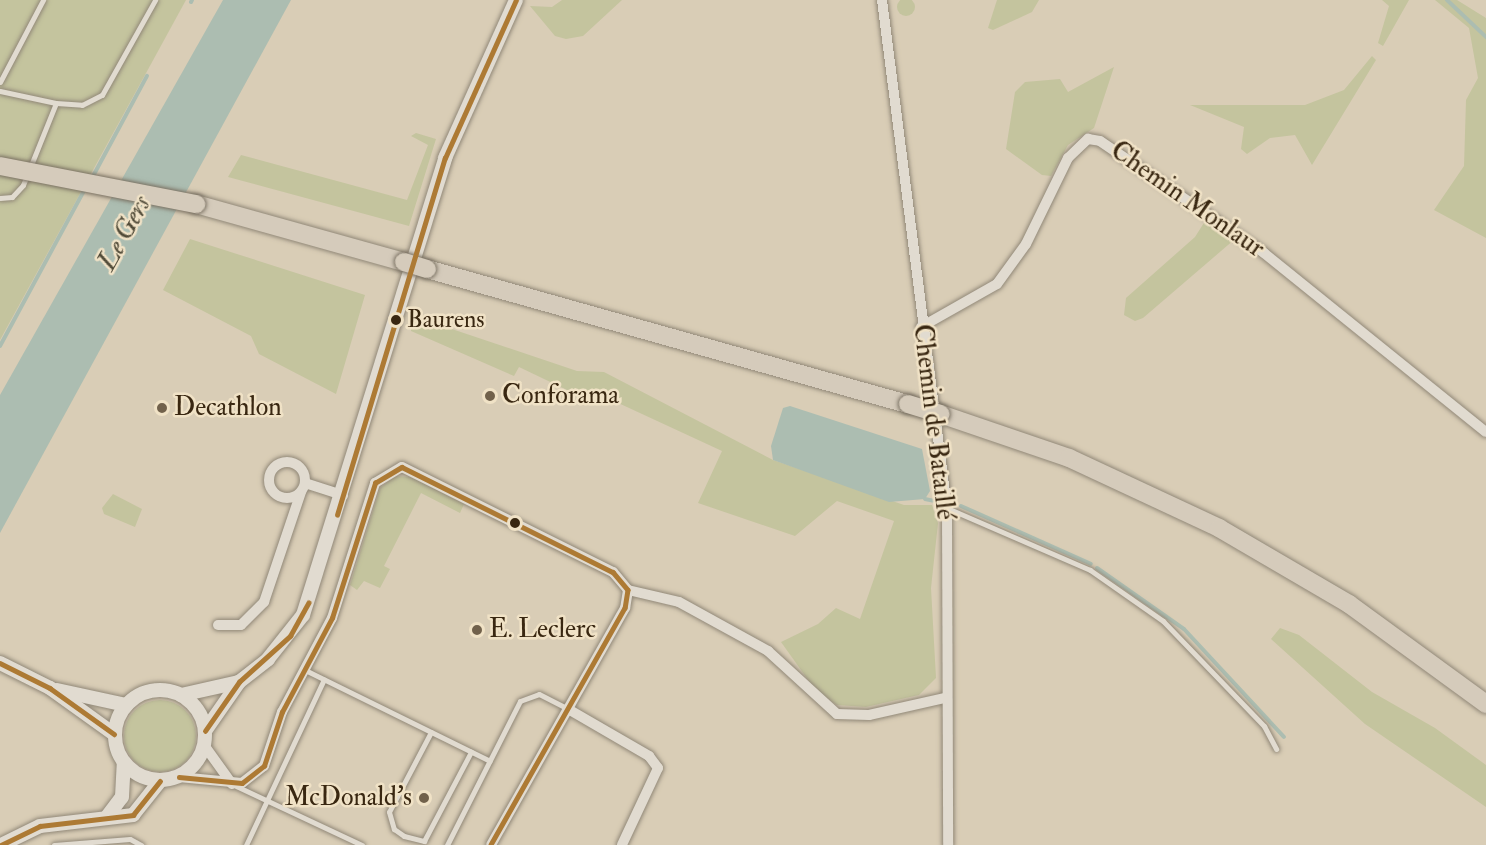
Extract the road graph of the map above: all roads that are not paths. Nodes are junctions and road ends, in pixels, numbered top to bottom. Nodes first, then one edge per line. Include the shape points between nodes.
1 (43, 0) edge
2 (155, 0) edge
3 (516, 0) edge
4 (882, 0) edge
5 (0, 82) edge
6 (0, 91) edge
7 (56, 103) junction
8 (0, 166) edge
9 (0, 198) edge
10 (921, 327) junction
11 (1486, 432) edge
12 (343, 495) junction
13 (947, 508) junction
14 (628, 590) junction
15 (218, 625) dead end
16 (0, 663) edge
17 (303, 669) junction
18 (324, 680) junction
19 (239, 682) junction
20 (50, 688) junction
21 (181, 695) junction
22 (945, 698) junction
23 (1486, 704) edge
24 (126, 705) junction
25 (568, 709) junction
26 (205, 730) junction
27 (431, 732) junction
28 (114, 734) junction
29 (204, 745) junction
30 (1276, 749) dead end
31 (471, 752) junction
32 (490, 761) junction
33 (124, 764) junction
34 (179, 777) junction
35 (160, 781) junction
36 (232, 784) junction
37 (268, 800) junction
38 (106, 818) junction
39 (103, 843) edge
40 (1, 845) edge
41 (54, 845) edge
42 (141, 845) edge
43 (246, 845) edge
44 (362, 845) edge
45 (447, 845) edge
46 (491, 845) edge
47 (622, 845) edge
48 (948, 845) edge

1 - 5 lane
2 - 7 lane via 102,95 82,105
3 - 12 street via 445,158
4 - 10 street, Chemin de Bataillé
6 - 7 lane
7 - 9 lane via 23,185 12,197
8 - 23 highway, bridge via 196,204 908,404 1069,458 1219,528 1349,604
10 - 11 street, Chemin Monlaur via 997,284 1026,244 1068,158 1088,139 1100,141 1264,253
10 - 13 street, Chemin de Bataillé
12 - 15 street via 303,488 264,602 241,625
12 - 19 street via 303,615 268,659
13 - 22 street, Chemin de Bataillé
13 - 30 lane via 1090,570 1163,621 1264,726
14 - 17 street via 622,579 589,559 417,473 391,469 375,483 340,598
14 - 22 street via 679,602 768,651 837,714 869,715
14 - 25 street via 625,608
16 - 20 street
17 - 18 lane
17 - 36 street via 264,765 254,778
18 - 27 lane
18 - 37 lane
19 - 21 street
19 - 26 street
20 - 24 street
20 - 28 street
21 - 24 street via 158,690
21 - 26 street via 197,710
22 - 48 street, Chemin de Bataillé
24 - 28 street
25 - 32 lane via 539,694 525,697
25 - 46 street
25 - 47 street via 649,756 658,768
26 - 29 street
27 - 31 lane
27 - 31 lane via 390,812 394,829 404,836 424,841
28 - 33 street
29 - 34 street via 199,758
29 - 36 street
31 - 32 lane
32 - 45 lane
33 - 35 street
33 - 38 street via 122,796
34 - 35 street
34 - 36 street
35 - 38 street via 133,815
36 - 37 lane
37 - 43 lane
37 - 44 lane
38 - 40 street via 40,826
39 - 41 lane
39 - 42 lane via 130,839

